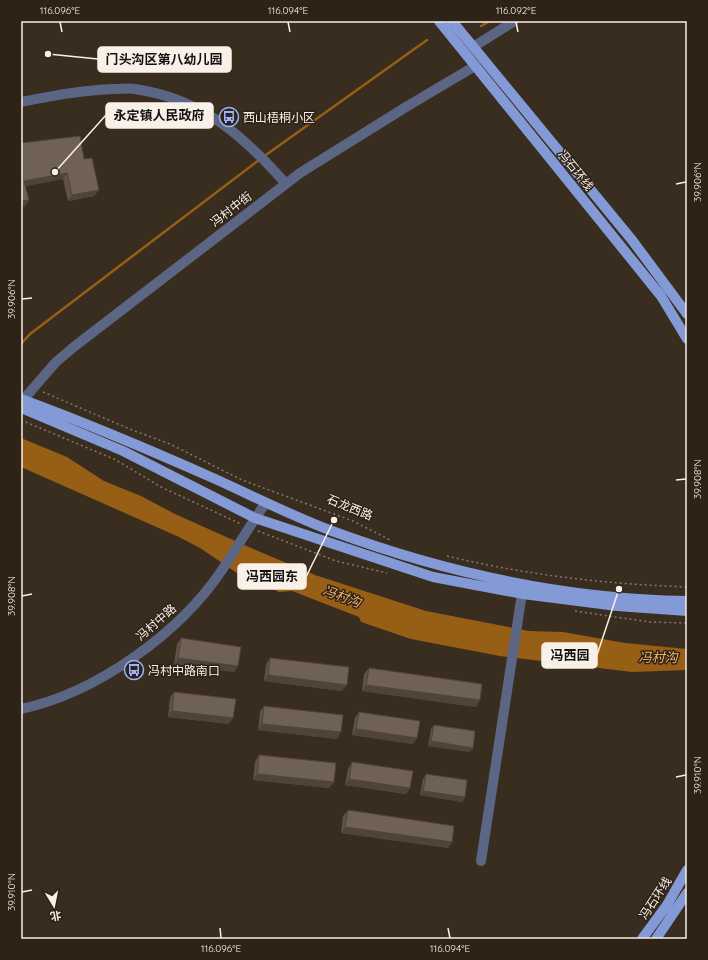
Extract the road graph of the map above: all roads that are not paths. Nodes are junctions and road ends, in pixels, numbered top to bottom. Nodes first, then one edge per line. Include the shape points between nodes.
1 (439, 21) edge
2 (452, 21) edge
3 (512, 21) edge
4 (473, 47) junction
5 (475, 66) junction
6 (21, 102) edge
7 (286, 184) junction
8 (687, 314) edge
9 (687, 339) edge
10 (22, 402) edge
11 (265, 504) junction
12 (255, 518) junction
13 (523, 589) junction
14 (687, 601) edge
15 (687, 611) edge
16 (21, 709) edge
17 (481, 861) dead end
18 (687, 870) edge
19 (687, 893) edge
20 (642, 939) edge
21 (656, 939) edge

1 - 5 main road, 冯石环线
2 - 4 main road, 冯石环线
3 - 4 street
4 - 8 main road, 冯石环线 via 632,240
5 - 7 street, 冯村中街
5 - 9 main road, 冯石环线 via 661,296
6 - 7 street via 85,90 135,89 186,102 225,124 255,150
7 - 10 street, 冯村中街 via 74,346 56,362
10 - 11 main road via 177,462
10 - 12 main road
11 - 12 street, 冯村中路
11 - 13 main road via 390,551
12 - 13 main road via 433,577
12 - 16 street, 冯村中路 via 222,571 193,607 148,646 115,671 53,700
13 - 14 main road
13 - 15 main road via 617,606
13 - 17 street
18 - 20 main road, 冯石环线 via 667,905
19 - 21 main road, 冯石环线

